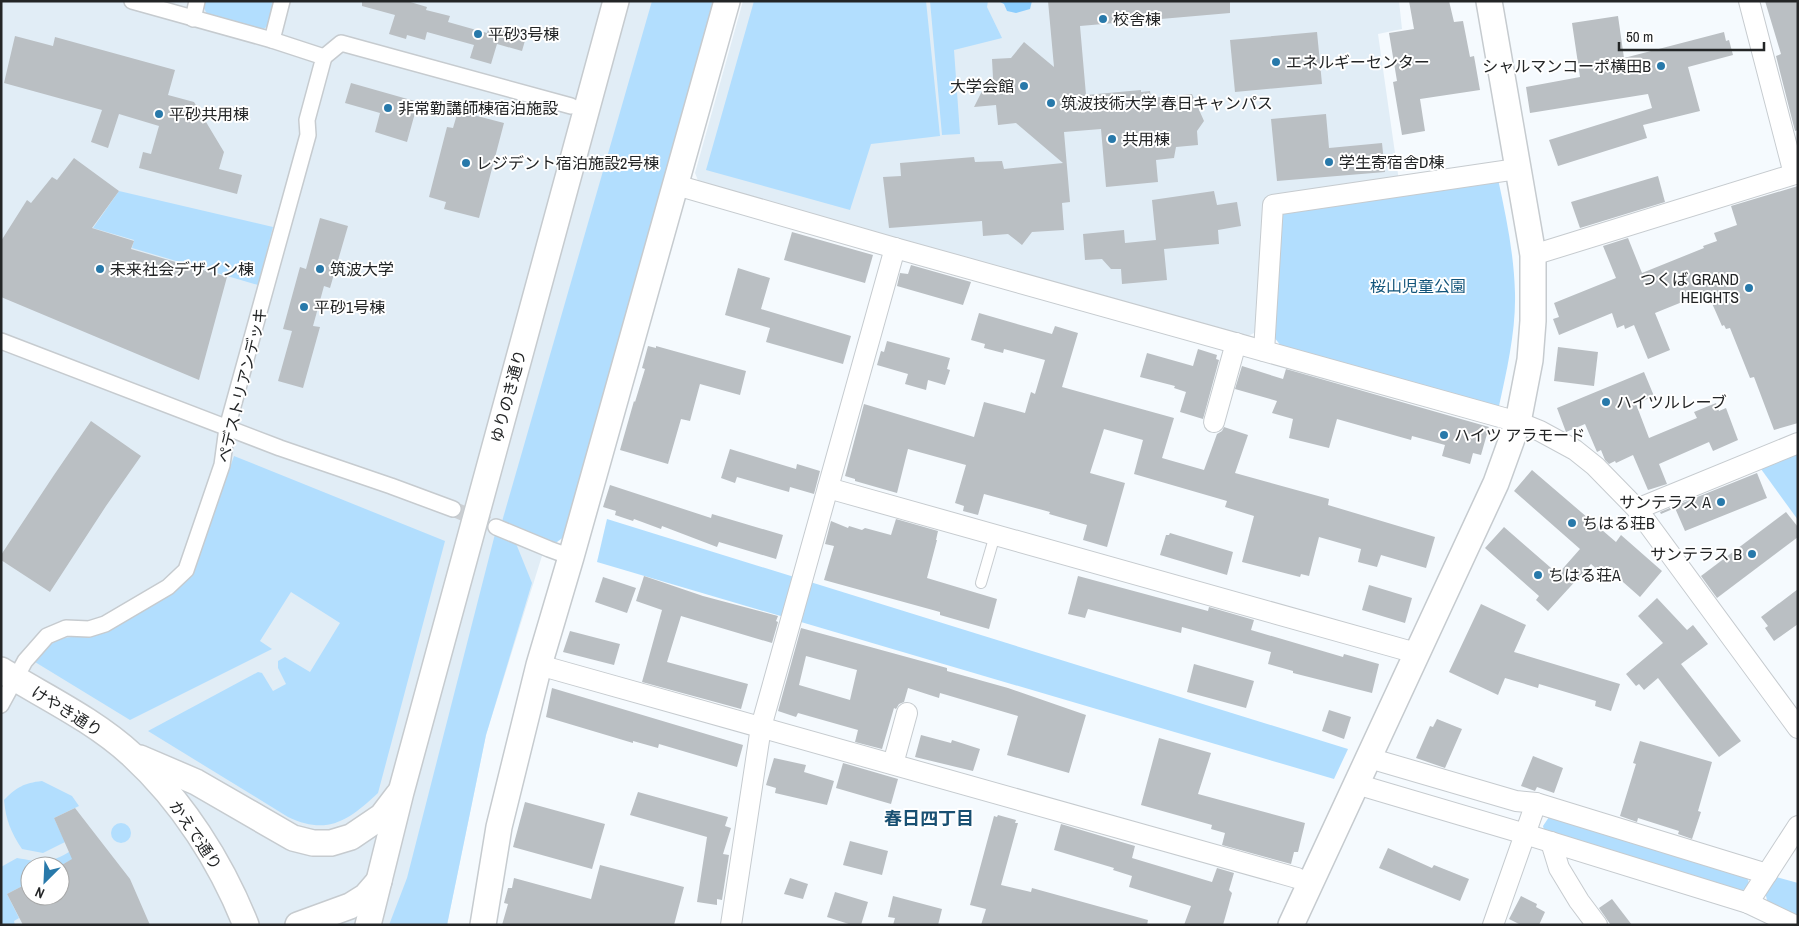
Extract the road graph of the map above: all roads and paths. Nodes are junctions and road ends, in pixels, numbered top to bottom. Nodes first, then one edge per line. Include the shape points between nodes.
1 (132, 1) edge
2 (197, 1) edge
3 (282, 1) edge
4 (616, 1) edge
5 (727, 1) edge
6 (1489, 1) edge
7 (1749, 1) edge
8 (193, 19) junction
9 (272, 40) junction
10 (324, 56) junction
11 (571, 106) dead end
12 (1517, 169) junction
13 (1796, 174) edge
14 (676, 184) junction
15 (895, 248) junction
16 (1533, 255) junction
17 (1, 341) edge
18 (1236, 343) junction
19 (1264, 351) junction
20 (1214, 422) dead end
21 (1518, 422) junction
22 (228, 428) junction
23 (1798, 443) edge
24 (828, 488) junction
25 (453, 509) tunnel mouth
26 (1637, 509) junction
27 (496, 527) tunnel mouth
28 (994, 535) junction
29 (571, 557) junction
30 (981, 583) dead end
31 (1416, 653) junction
32 (539, 665) junction
33 (8, 674) edge
34 (1, 705) edge
35 (907, 713) dead end
36 (761, 727) junction
37 (1798, 728) edge
38 (132, 754) junction
39 (1369, 758) junction
40 (893, 764) junction
41 (1356, 784) junction
42 (401, 792) junction
43 (1536, 803) junction
44 (1798, 826) edge
45 (1526, 834) junction
46 (1551, 842) junction
47 (1767, 874) junction
48 (378, 881) junction
49 (1310, 884) junction
50 (1748, 903) junction
51 (246, 925) edge
52 (298, 925) edge
53 (368, 925) edge
54 (483, 925) edge
55 (731, 925) edge
56 (1291, 925) edge
57 (1493, 925) edge
58 (1597, 925) edge
59 (1794, 925) edge

1 - 8 street
2 - 8 street
3 - 9 street
4 - 42 street, ゆりのき通り
5 - 14 street
6 - 12 street
7 - 13 street
8 - 9 street
9 - 10 street
10 - 11 street via 341,43
10 - 22 street, ペデストリアンデッキ via 307,120 308,134
12 - 16 street
12 - 19 street via 1273,205
13 - 16 street
14 - 15 street
14 - 29 street
15 - 18 street
15 - 24 street
16 - 21 street via 1530,360
17 - 22 street
18 - 19 street
18 - 20 street
19 - 21 street
21 - 26 street via 1575,450
21 - 31 street via 1496,483
22 - 25 street
22 - 33 street, ペデストリアンデッキ via 222,465 186,570 168,587 105,624 88,629 66,628 48,636
23 - 26 street
24 - 28 street
24 - 36 street
26 - 37 street
27 - 29 street
28 - 30 lane
28 - 31 street
29 - 32 street
31 - 39 street
32 - 36 street
32 - 54 street via 499,827
33 - 34 street, ペデストリアンデッキ
33 - 38 street, けやき通り via 86,721
35 - 40 street
36 - 40 street
36 - 55 street
38 - 42 street via 196,782 293,838 313,843 351,837 382,816
38 - 51 street, かえで通り via 177,804 211,853
39 - 41 street
39 - 43 street via 1516,801
40 - 49 street
41 - 45 street
41 - 49 street
42 - 48 street
43 - 45 street
43 - 47 street
44 - 47 street
45 - 46 street
45 - 57 street
46 - 50 street
46 - 58 street via 1559,868
47 - 50 street
48 - 52 street via 366,896 350,906
48 - 53 street
49 - 56 street
50 - 59 street

